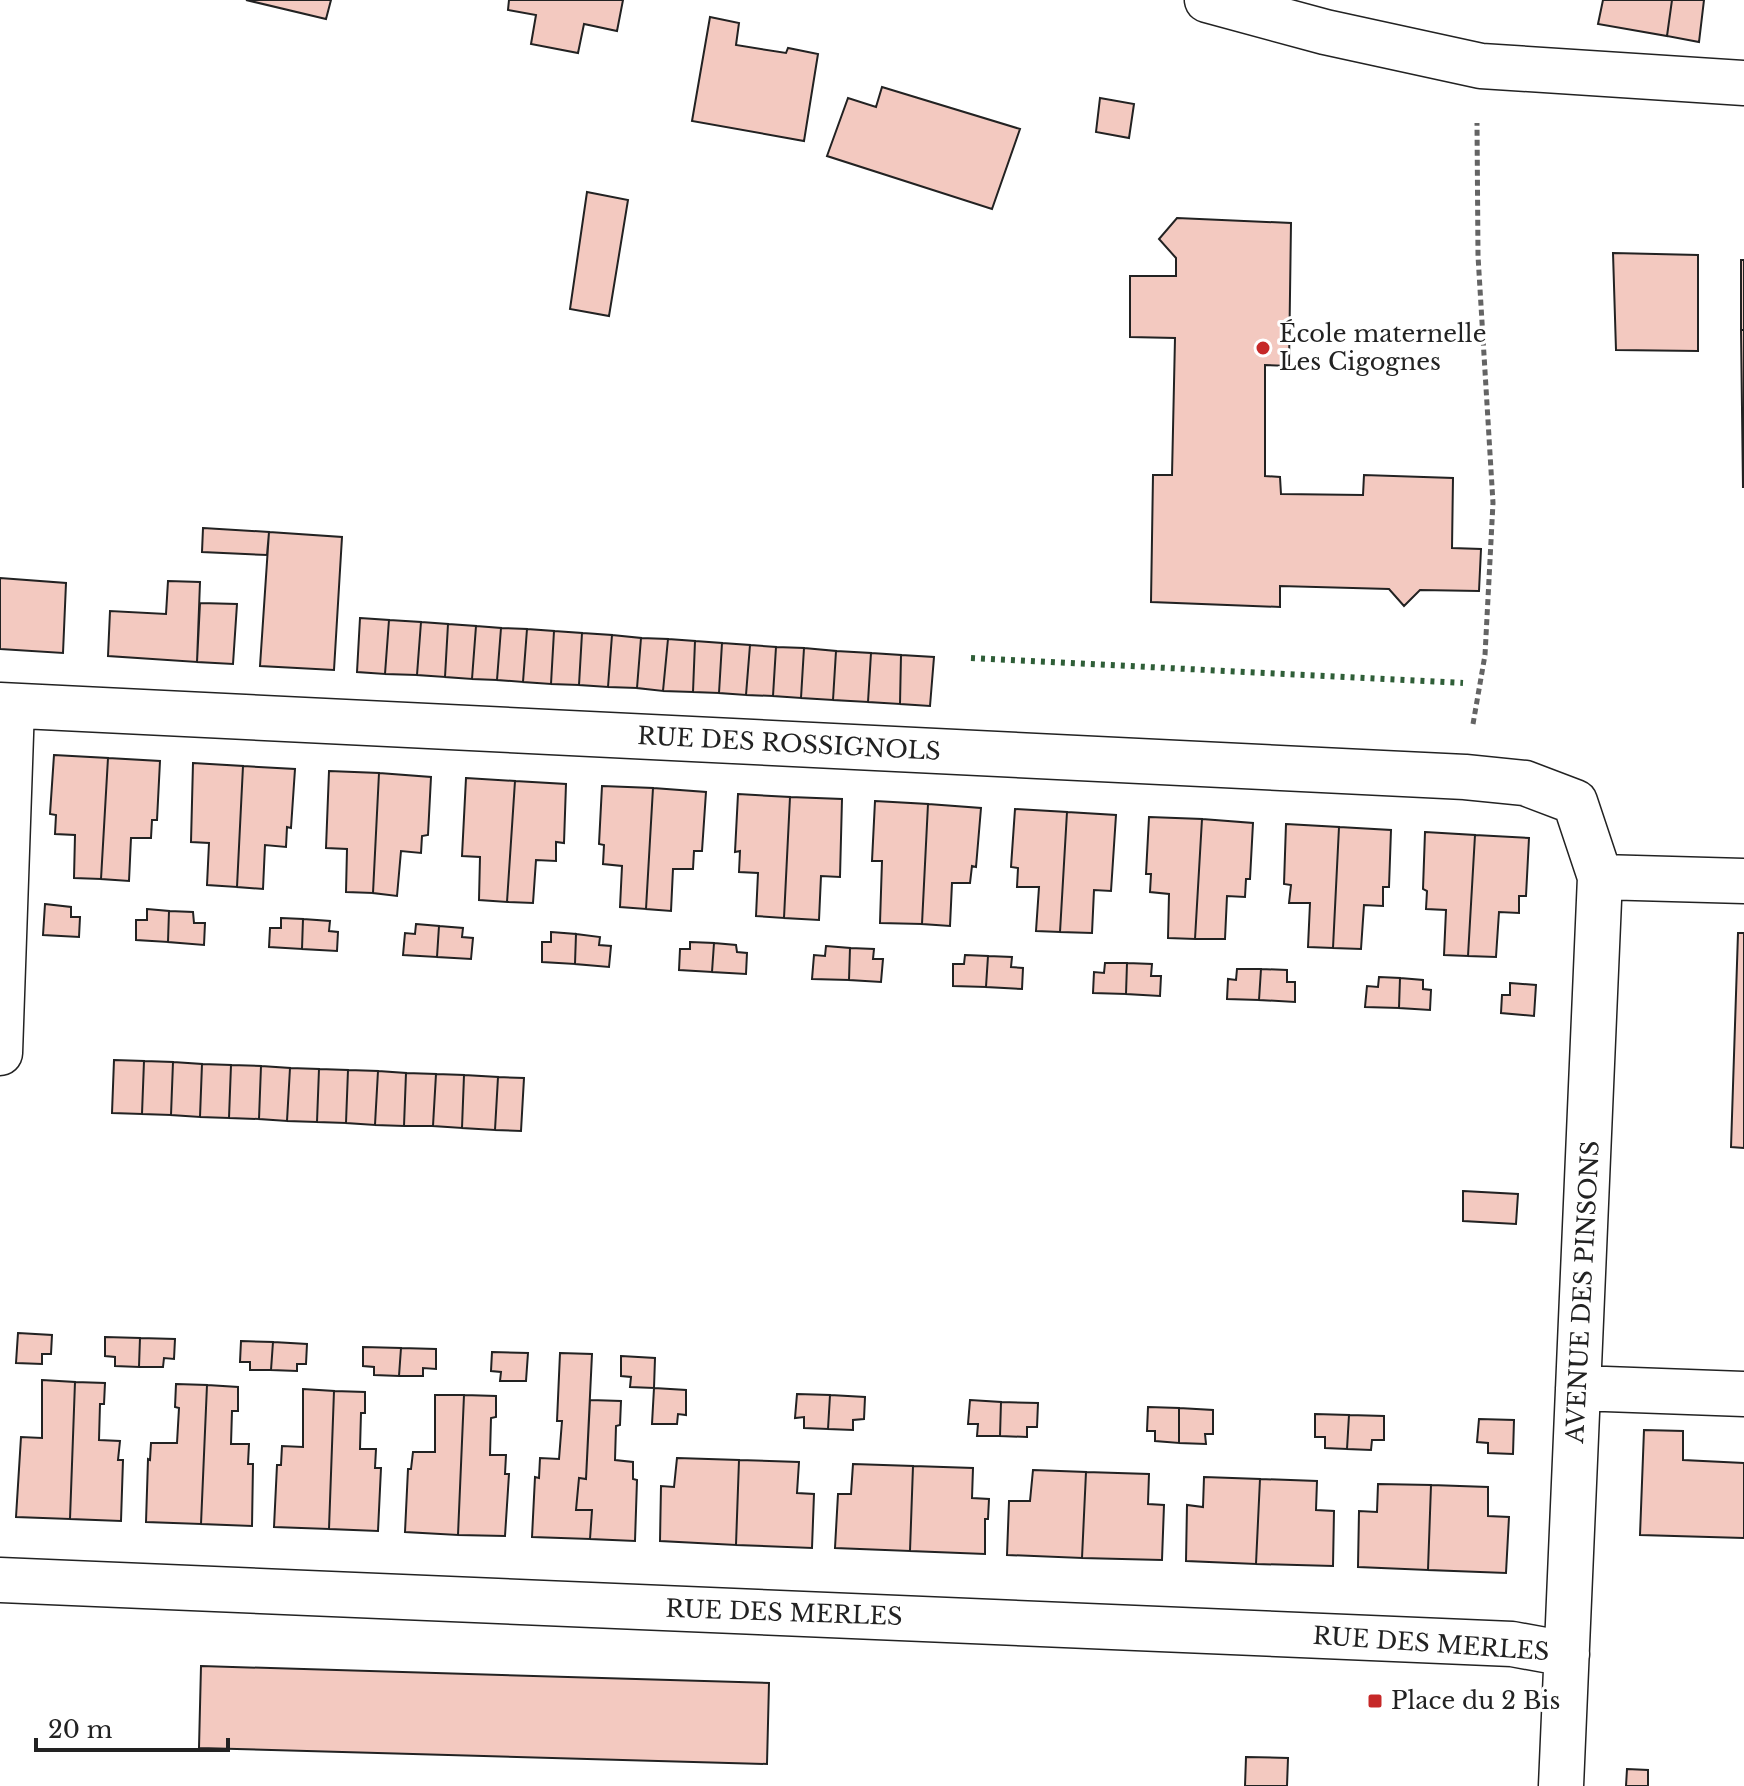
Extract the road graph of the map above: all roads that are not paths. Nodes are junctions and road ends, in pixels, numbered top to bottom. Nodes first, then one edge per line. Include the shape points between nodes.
1 (1207, 0) edge
2 (1744, 83) edge
3 (6, 706) edge
4 (1575, 802) joint
5 (1600, 877) junction
6 (1744, 881) edge
7 (0, 1053) edge
8 (1578, 1388) junction
9 (1744, 1394) edge
10 (0, 1580) edge
11 (1567, 1654) junction
12 (1561, 1786) edge

1 - 2 street via 1481,66
3 - 4 street, RUE DES ROSSIGNOLS via 1465,777 1525,783
3 - 7 street
4 - 5 street, AVENUE DES PINSONS
5 - 6 street
5 - 8 street, AVENUE DES PINSONS
8 - 9 street
8 - 11 street, AVENUE DES PINSONS
10 - 11 street, RUE DES MERLES via 1512,1644
11 - 12 street, AVENUE DES PINSONS

